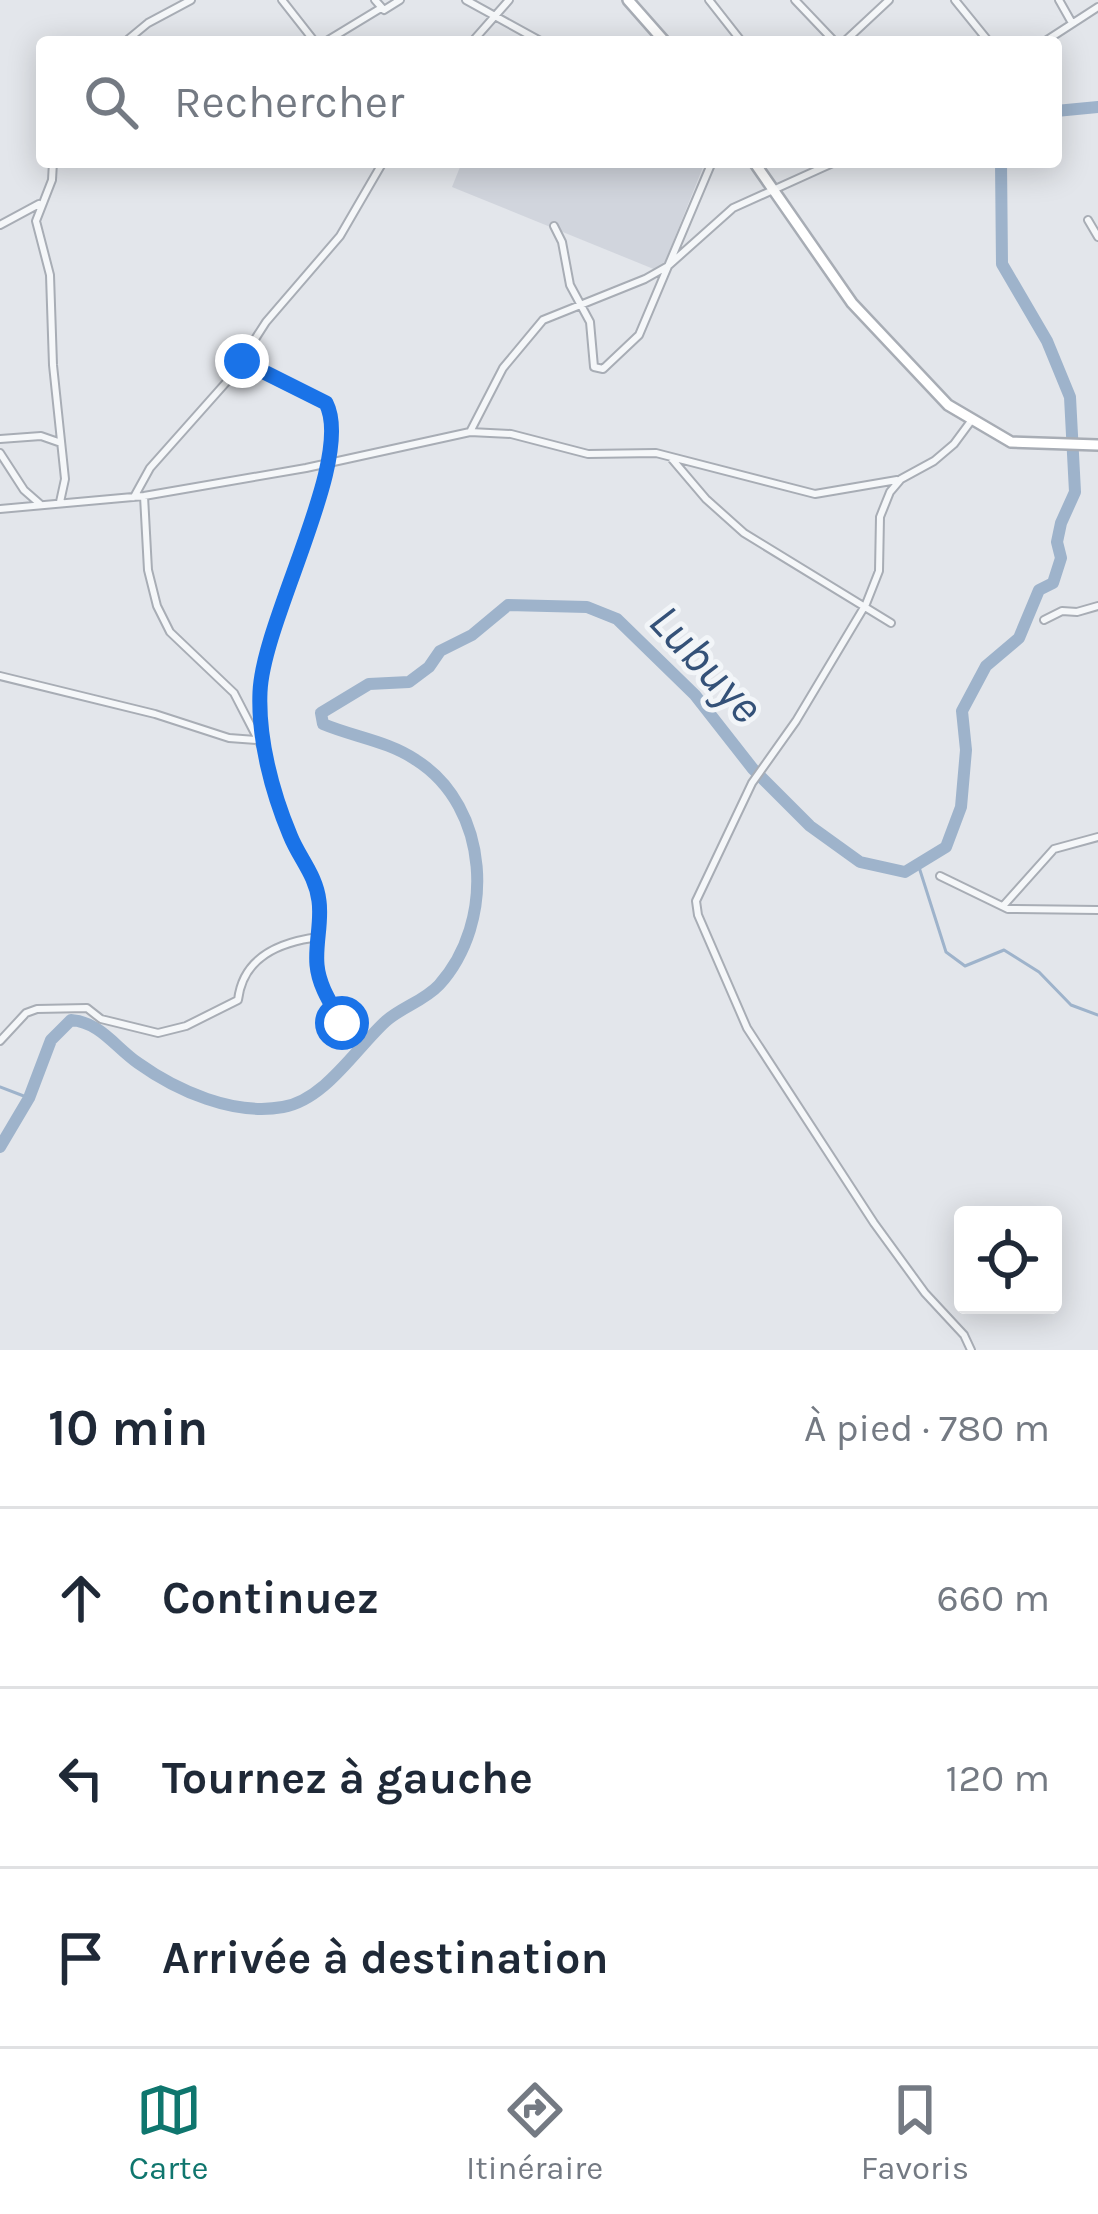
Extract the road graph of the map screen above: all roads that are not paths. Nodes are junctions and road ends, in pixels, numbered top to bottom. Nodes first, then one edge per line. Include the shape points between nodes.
1 (191, 0) edge
2 (295, 0) edge
3 (375, 0) edge
4 (400, 0) edge
5 (466, 0) edge
6 (509, 0) edge
7 (628, 0) edge
8 (709, 0) edge
9 (795, 0) edge
10 (889, 0) edge
11 (955, 0) edge
12 (1059, 0) edge
13 (284, 3) edge
14 (1098, 7) edge
15 (381, 8) junction
16 (496, 16) junction
17 (1072, 22) junction
18 (132, 36) edge
19 (310, 36) edge
20 (335, 36) edge
21 (478, 36) edge
22 (531, 36) edge
23 (660, 36) edge
24 (737, 36) edge
25 (833, 36) edge
26 (846, 36) edge
27 (984, 36) edge
28 (1052, 36) edge
29 (53, 168) edge
30 (380, 168) edge
31 (709, 168) edge
32 (758, 168) edge
33 (824, 168) edge
34 (773, 188) junction
35 (42, 202) junction
36 (1088, 220) dead end
37 (0, 225) edge
38 (554, 226) dead end
39 (1098, 237) edge
40 (668, 266) junction
41 (583, 303) junction
42 (242, 361) junction
43 (971, 421) junction
44 (470, 432) junction
45 (0, 440) edge
46 (62, 443) junction
47 (1091, 445) edge
48 (0, 453) edge
49 (672, 459) junction
50 (330, 462) junction
51 (901, 478) junction
52 (145, 496) junction
53 (134, 497) junction
54 (61, 502) junction
55 (40, 504) junction
56 (0, 509) edge
57 (866, 604) junction
58 (1098, 606) edge
59 (1044, 620) dead end
60 (891, 623) dead end
61 (0, 676) edge
62 (257, 740) junction
63 (265, 753) junction
64 (1098, 837) edge
65 (940, 876) dead end
66 (1002, 907) junction
67 (1098, 910) edge
68 (319, 938) junction
69 (342, 1023) dead end
70 (0, 1041) edge
71 (971, 1350) edge

1 - 18 street
2 - 13 street
3 - 15 street
4 - 15 street
5 - 16 street
6 - 16 street
7 - 23 street
8 - 24 street
9 - 25 street
10 - 26 street
11 - 27 street
12 - 17 street
13 - 19 street
14 - 17 street
15 - 20 street
16 - 21 street
16 - 22 street
17 - 28 street
29 - 35 street
30 - 42 street via 340,236
31 - 40 street
32 - 34 street
33 - 34 street
34 - 40 street via 719,217
34 - 43 street via 861,313
35 - 37 street
35 - 46 street via 37,229 50,275
36 - 39 street
38 - 41 street
40 - 41 street
40 - 41 street via 639,335 603,369 594,367
41 - 44 street via 543,320 523,340
42 - 50 street via 326,403
42 - 53 street
43 - 47 street via 1011,442
43 - 51 street via 934,461
44 - 49 street via 589,454 639,451
44 - 50 street
45 - 46 street
46 - 54 street
48 - 55 street
49 - 51 street via 814,494
49 - 57 street via 743,533
50 - 52 street
50 - 63 street via 263,664
51 - 57 street via 880,517 879,571
52 - 53 street
52 - 62 street via 157,606 170,632 234,693
53 - 54 street
54 - 55 street
55 - 56 street
57 - 60 street
57 - 71 street via 752,782 696,901 747,1028 874,1223
58 - 59 street
61 - 62 street
62 - 63 street
63 - 68 street via 292,841 310,868
64 - 66 street via 1054,849
65 - 66 street
66 - 67 street
68 - 69 street via 323,990
68 - 70 street via 261,957 242,974 238,1000 186,1026 154,1033 87,1008 37,1009

